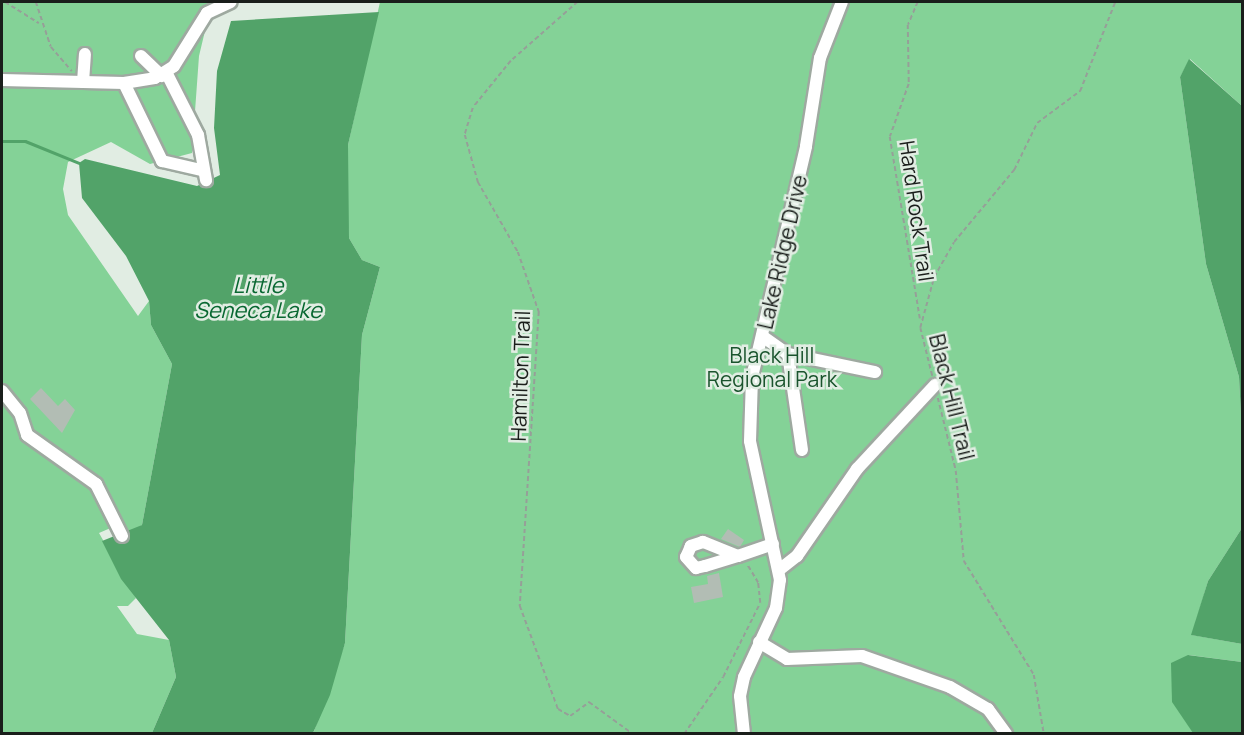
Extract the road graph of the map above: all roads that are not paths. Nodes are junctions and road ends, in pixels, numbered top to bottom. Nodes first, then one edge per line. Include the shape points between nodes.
1 (231, 2) edge
2 (842, 2) edge
3 (85, 54) dead end
4 (141, 56) dead end
5 (164, 74) junction
6 (2, 80) edge
7 (81, 82) junction
8 (124, 83) junction
9 (762, 336) junction
10 (788, 354) junction
11 (875, 372) dead end
12 (934, 385) road end
13 (2, 391) edge
14 (802, 450) dead end
15 (122, 536) dead end
16 (773, 544) junction
17 (738, 556) dead end
18 (779, 570) junction
19 (759, 642) junction
20 (744, 734) edge
21 (1006, 734) edge

1 - 5 street via 207,13
2 - 9 street, Lake Ridge Drive via 820,58 806,146
3 - 7 street
4 - 5 street
5 - 8 street
5 - 8 street via 198,135 203,175 162,161
6 - 7 street
7 - 8 street
9 - 10 street
9 - 16 street, Lake Ridge Drive via 752,377 750,441
10 - 11 street
10 - 14 street
12 - 18 street via 856,469 796,556
13 - 15 street via 20,413 27,435 96,484
16 - 17 street
16 - 18 street, Lake Ridge Drive
18 - 19 street, Lake Ridge Drive via 776,608
19 - 20 street, Lake Ridge Drive via 740,696
19 - 21 street via 787,659 862,656 950,687 988,709

